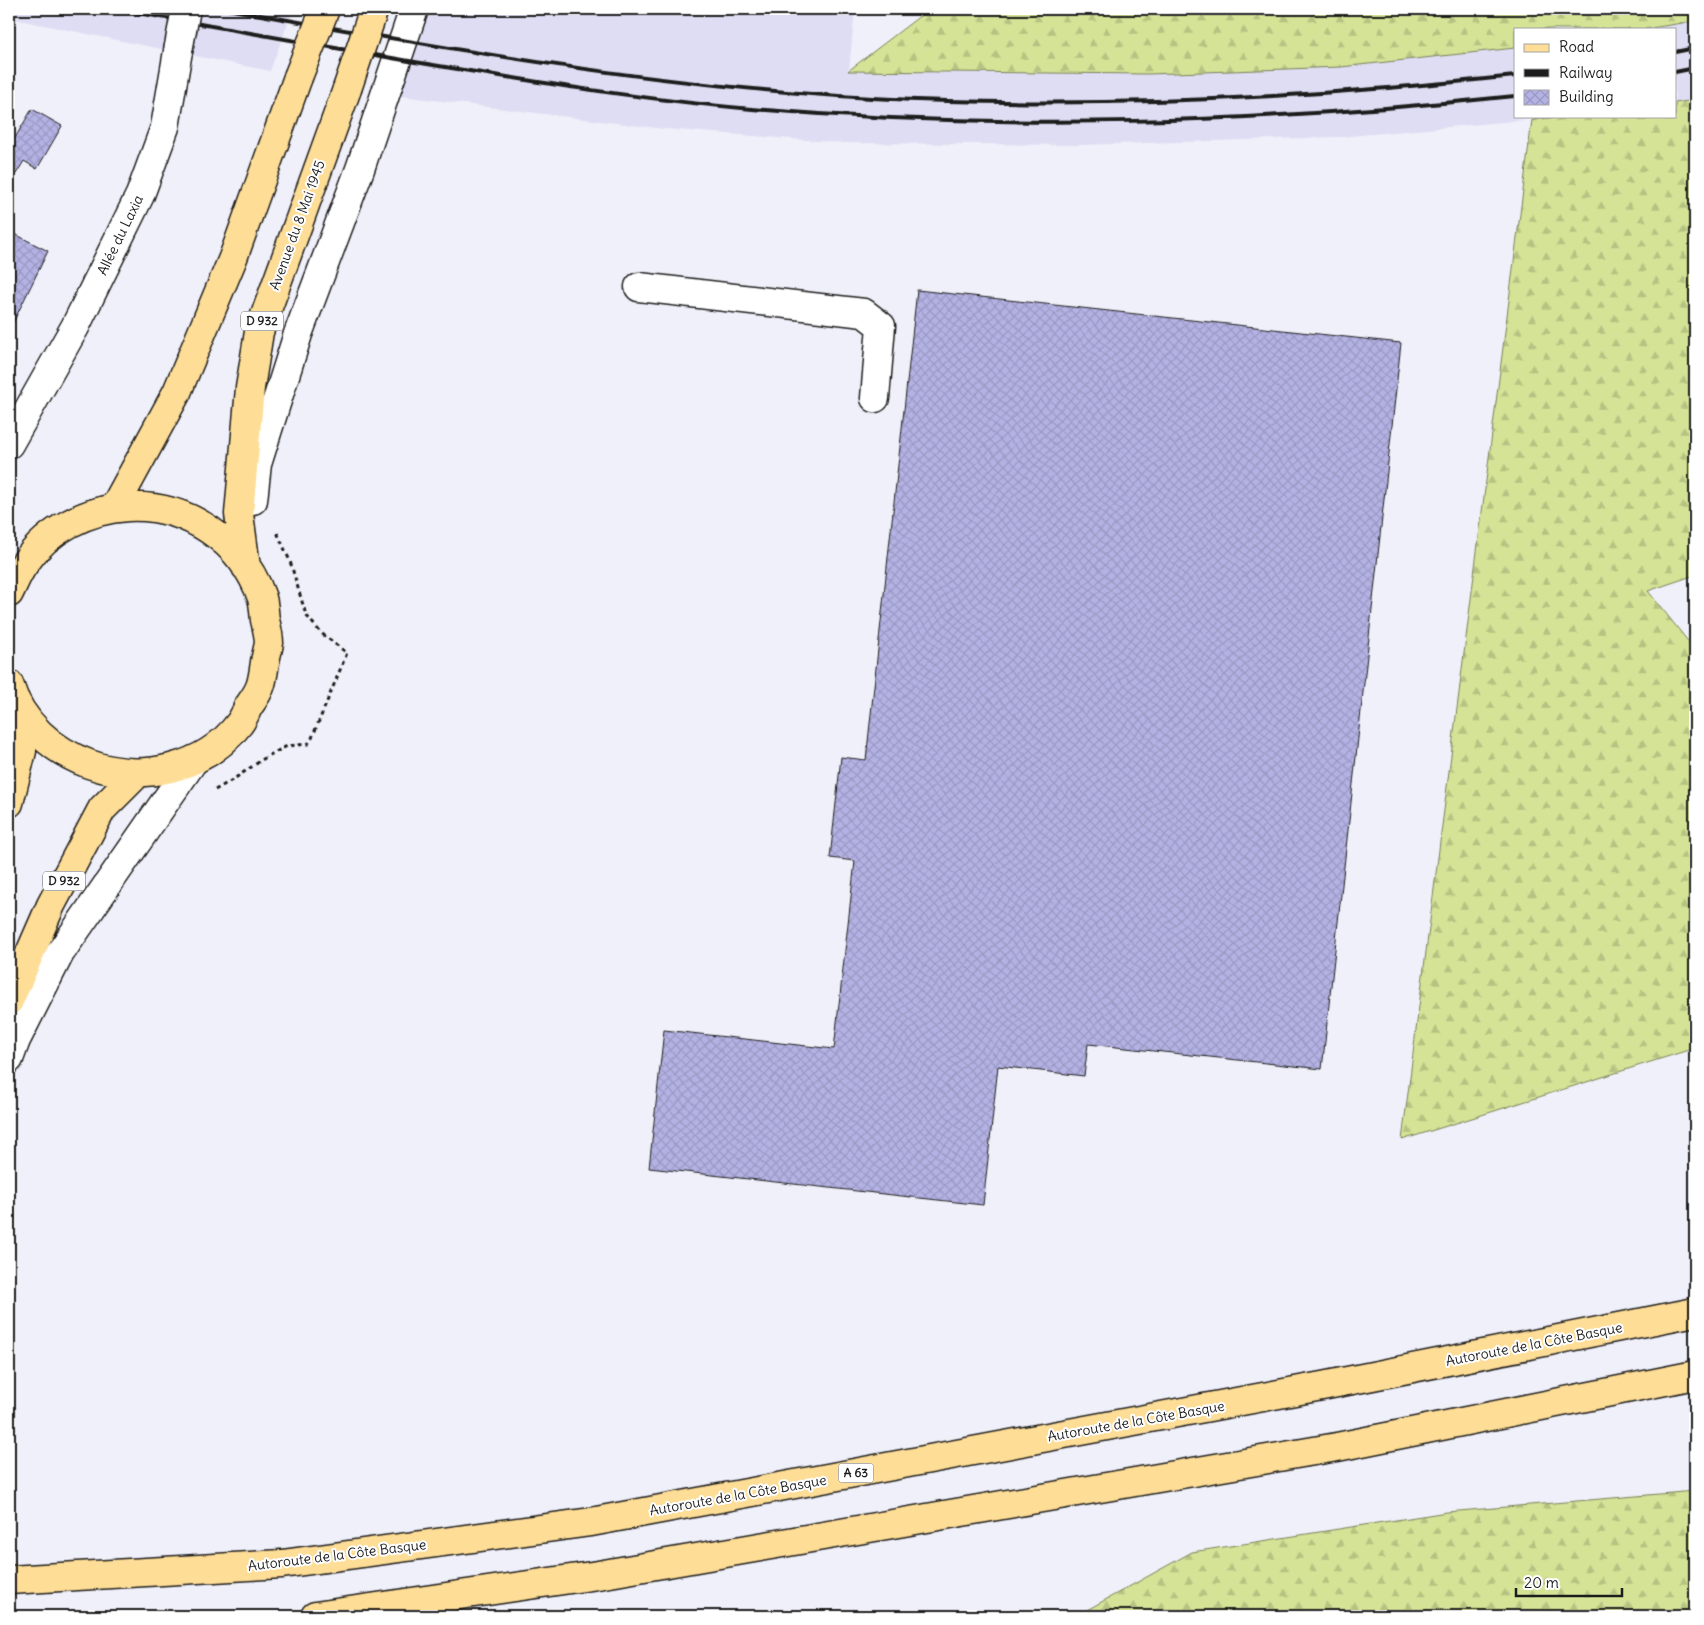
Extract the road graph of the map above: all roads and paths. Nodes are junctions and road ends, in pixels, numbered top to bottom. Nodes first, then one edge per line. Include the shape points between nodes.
1 (186, 9) edge
2 (325, 9) edge
3 (374, 9) edge
4 (414, 9) edge
5 (638, 287) dead end
6 (875, 398) dead end
7 (9, 444) edge
8 (114, 508) junction
9 (276, 529) dead end
10 (246, 567) junction
11 (9, 593) edge
12 (13, 695) edge
13 (194, 760) junction
14 (138, 773) junction
15 (213, 791) dead end
16 (9, 803) edge
17 (9, 1001) edge
18 (9, 1059) edge
19 (1695, 1312) edge
20 (1695, 1375) edge
21 (9, 1580) edge
22 (314, 1616) edge

1 - 7 street, Allée du Laxia, bridge via 165,127 140,195 75,326
2 - 8 main road, bridge via 233,258 177,392
3 - 10 main road, Avenue du 8 Mai 1945 / D 932, bridge via 259,332 250,388 239,514
4 - 10 street via 360,169 298,334 257,464
5 - 6 street via 864,313 881,326
8 - 10 main road via 144,506 181,515 203,525 227,543
8 - 11 main road via 79,518 49,536 25,562
9 - 15 path via 290,561 306,615 321,633 347,653 308,744 287,746
10 - 13 main road via 262,599 269,642 261,685 239,724
12 - 14 main road via 44,738 72,758 104,770
12 - 16 main road via 22,751
13 - 14 main road via 166,770
13 - 18 street via 60,953
14 - 17 main road, D 932 via 102,809 51,905
19 - 21 main road, Autoroute de la Côte Basque / A 63 via 1322,1386 591,1522 282,1564
20 - 22 main road via 1337,1447 598,1575

